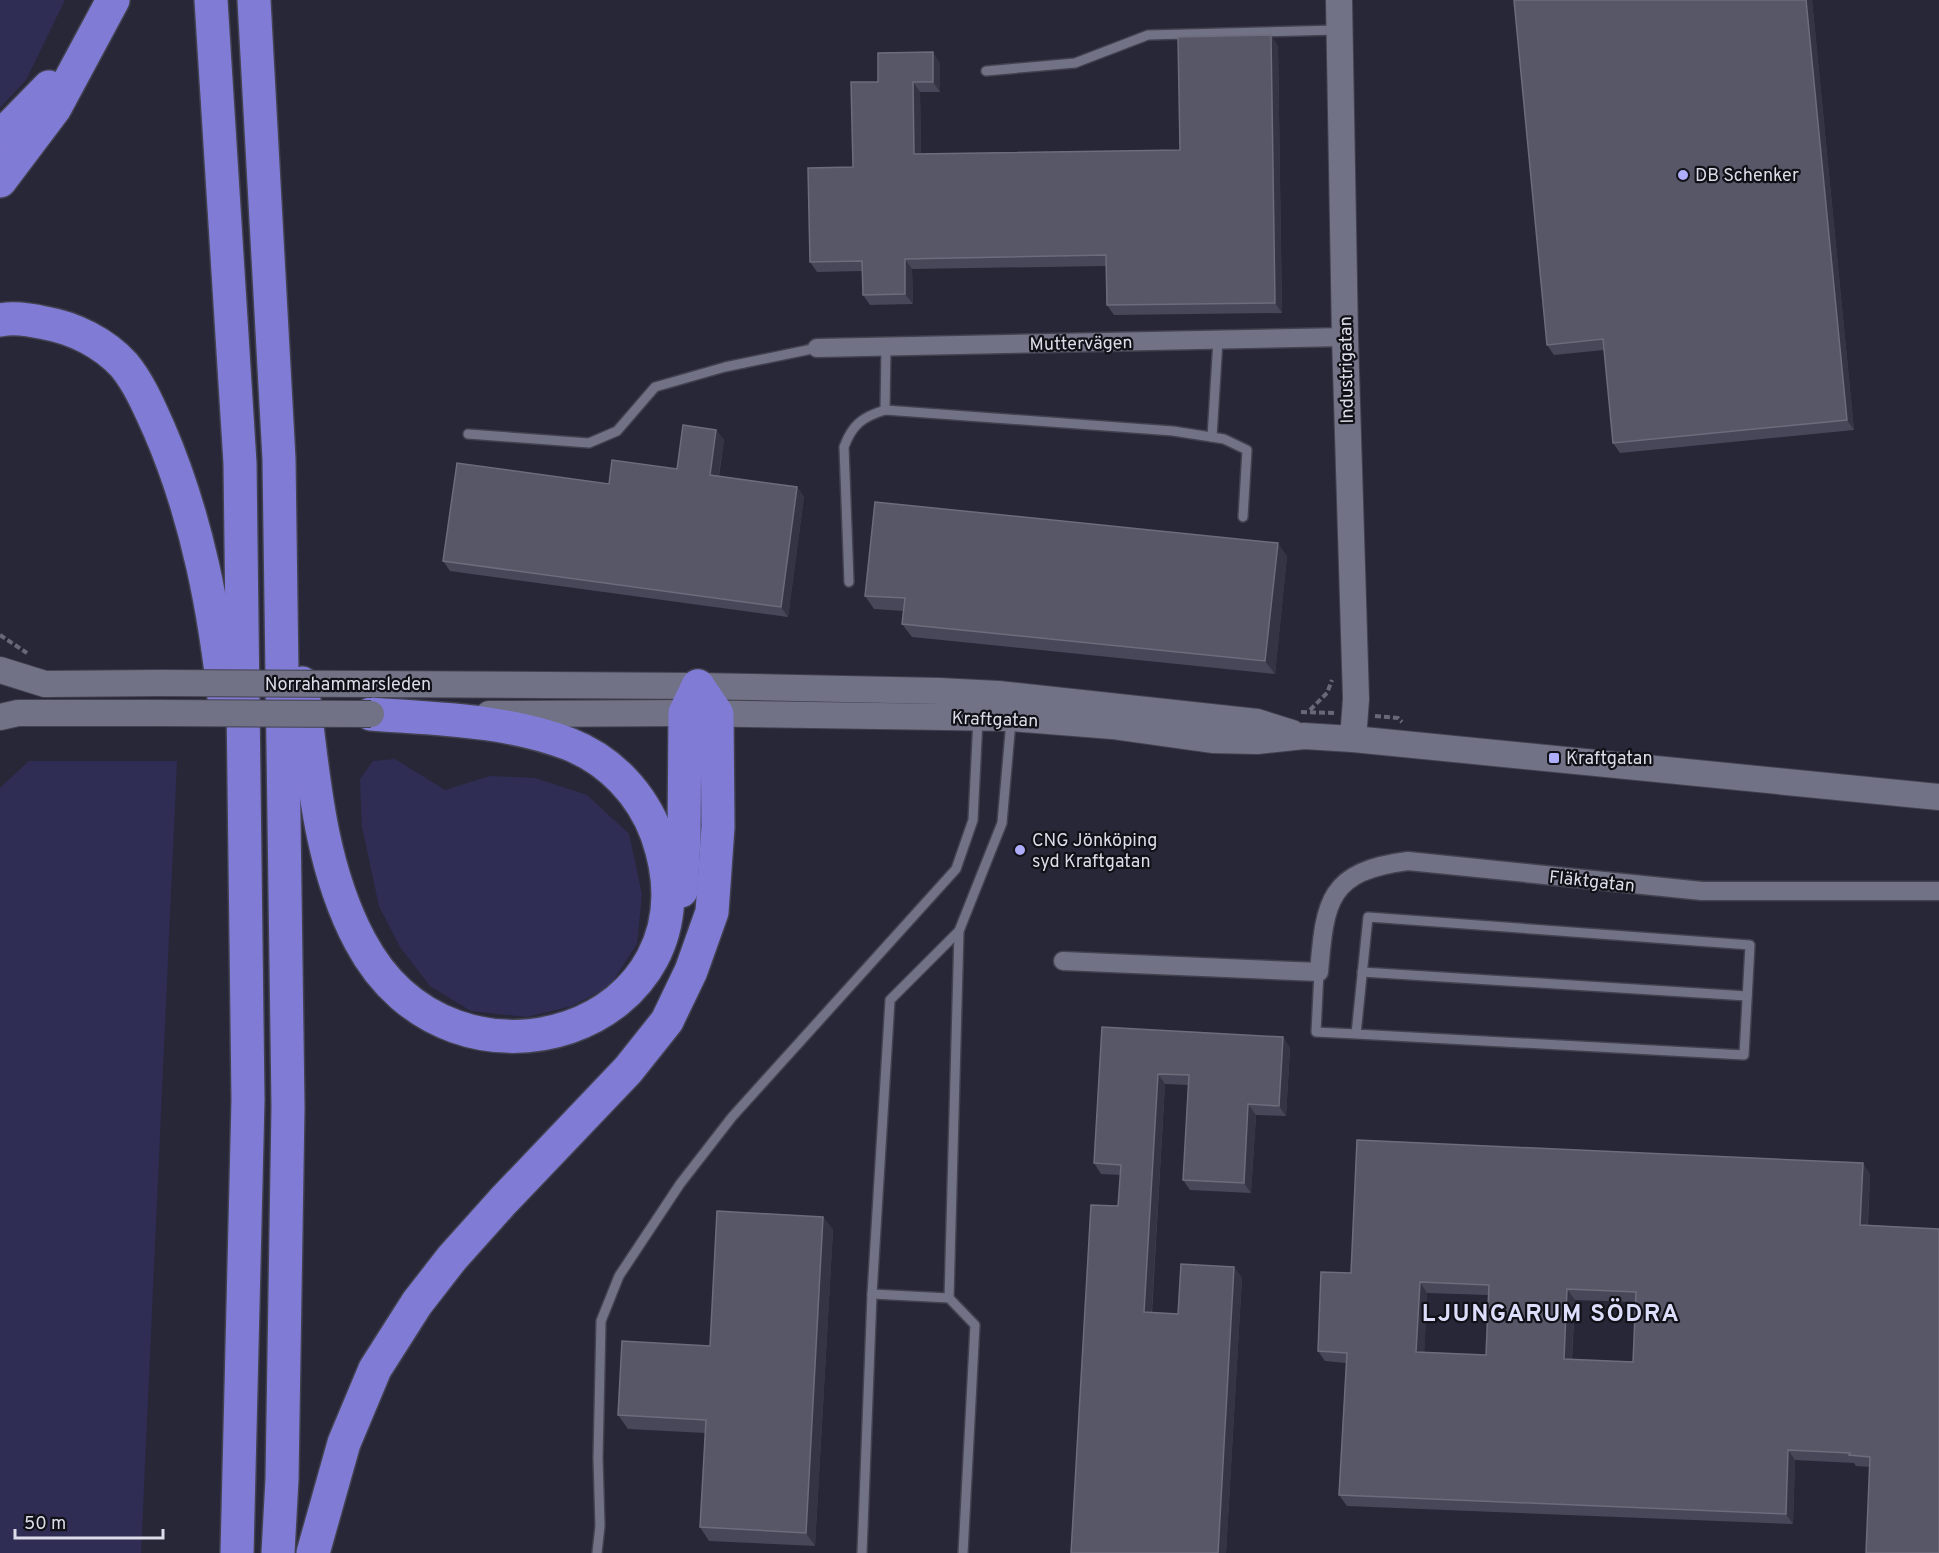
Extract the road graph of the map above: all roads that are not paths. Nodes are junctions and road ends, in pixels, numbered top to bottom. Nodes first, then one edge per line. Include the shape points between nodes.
1 (112, 0) edge
2 (211, 0) edge
3 (254, 0) edge
4 (1339, 0) edge
5 (1340, 30) junction
6 (88, 46) junction
7 (986, 71) dead end
8 (0, 137) edge
9 (0, 181) edge
10 (0, 320) edge
11 (1345, 338) junction
12 (1218, 340) junction
13 (886, 347) junction
14 (817, 348) joint
15 (885, 410) junction
16 (468, 434) dead end
17 (1212, 437) junction
18 (279, 459) junction
19 (1243, 517) dead end
20 (849, 582) dead end
21 (0, 670) edge
22 (372, 699) junction
23 (700, 704) junction
24 (996, 708) junction
25 (61, 715) junction
26 (0, 717) edge
27 (0, 735) edge
28 (1353, 739) junction
29 (1939, 797) edge
30 (1939, 891) edge
31 (959, 931) junction
32 (247, 941) junction
33 (657, 948) junction
34 (1064, 961) dead end
35 (1319, 972) junction
36 (1362, 972) junction
37 (1747, 996) junction
38 (1356, 1034) junction
39 (872, 1294) junction
40 (949, 1298) junction
41 (237, 1553) edge
42 (278, 1553) edge
43 (313, 1553) edge
44 (597, 1553) edge
45 (862, 1553) edge
46 (963, 1553) edge

1 - 6 highway
2 - 32 highway via 240,463
3 - 18 highway
4 - 5 street, Industrigatan
5 - 7 lane via 1148,34 1075,63
5 - 11 street, Industrigatan
6 - 8 highway
6 - 9 highway via 55,108
10 - 32 highway via 65,326 94,341 123,365 146,400 169,452 203,563 218,643
11 - 12 street, Muttervägen
11 - 28 street, Industrigatan via 1356,699
12 - 13 street, Muttervägen
12 - 17 lane
13 - 14 street, Muttervägen
13 - 15 lane
14 - 16 lane via 725,367 655,387 617,431 589,443
15 - 17 lane
15 - 20 lane via 871,414 850,429 844,447
17 - 19 lane via 1247,450
18 - 33 highway via 320,822 338,891 361,943 390,983 429,1015 469,1033 539,1037 578,1025 616,1003 643,973
18 - 42 highway via 288,1107
21 - 22 street, Norrahammarsleden, bridge via 45,684 159,683
22 - 23 street, Norrahammarsleden
22 - 25 street, Norrahammarsleden, bridge
22 - 33 highway via 518,728 571,745 605,763 632,788 660,843 667,878 667,909
23 - 24 street, Kraftgatan
23 - 24 street, Kraftgatan
23 - 33 highway via 683,883 673,919
23 - 43 highway via 718,827 712,912 691,970 667,1021 628,1070 467,1242 417,1303 375,1369 344,1443
24 - 28 street, Kraftgatan via 1212,740 1304,736
24 - 31 lane via 1002,823
24 - 44 lane via 974,820 956,869 732,1117 680,1184 619,1276 601,1321
25 - 26 street, Norrahammarsleden via 18,713
25 - 27 street
28 - 29 street, Kraftgatan
30 - 35 street, Fläktgatan via 1702,891 1432,862 1389,863 1369,868 1347,881 1334,895 1323,921
31 - 39 lane via 890,1000
31 - 40 lane
32 - 41 highway via 248,1100
34 - 35 street
35 - 38 lane via 1316,1032
36 - 37 lane
36 - 37 lane via 1368,917 1750,945
36 - 38 lane
37 - 38 lane via 1744,1056
39 - 40 lane
39 - 45 lane
40 - 46 lane via 975,1325

